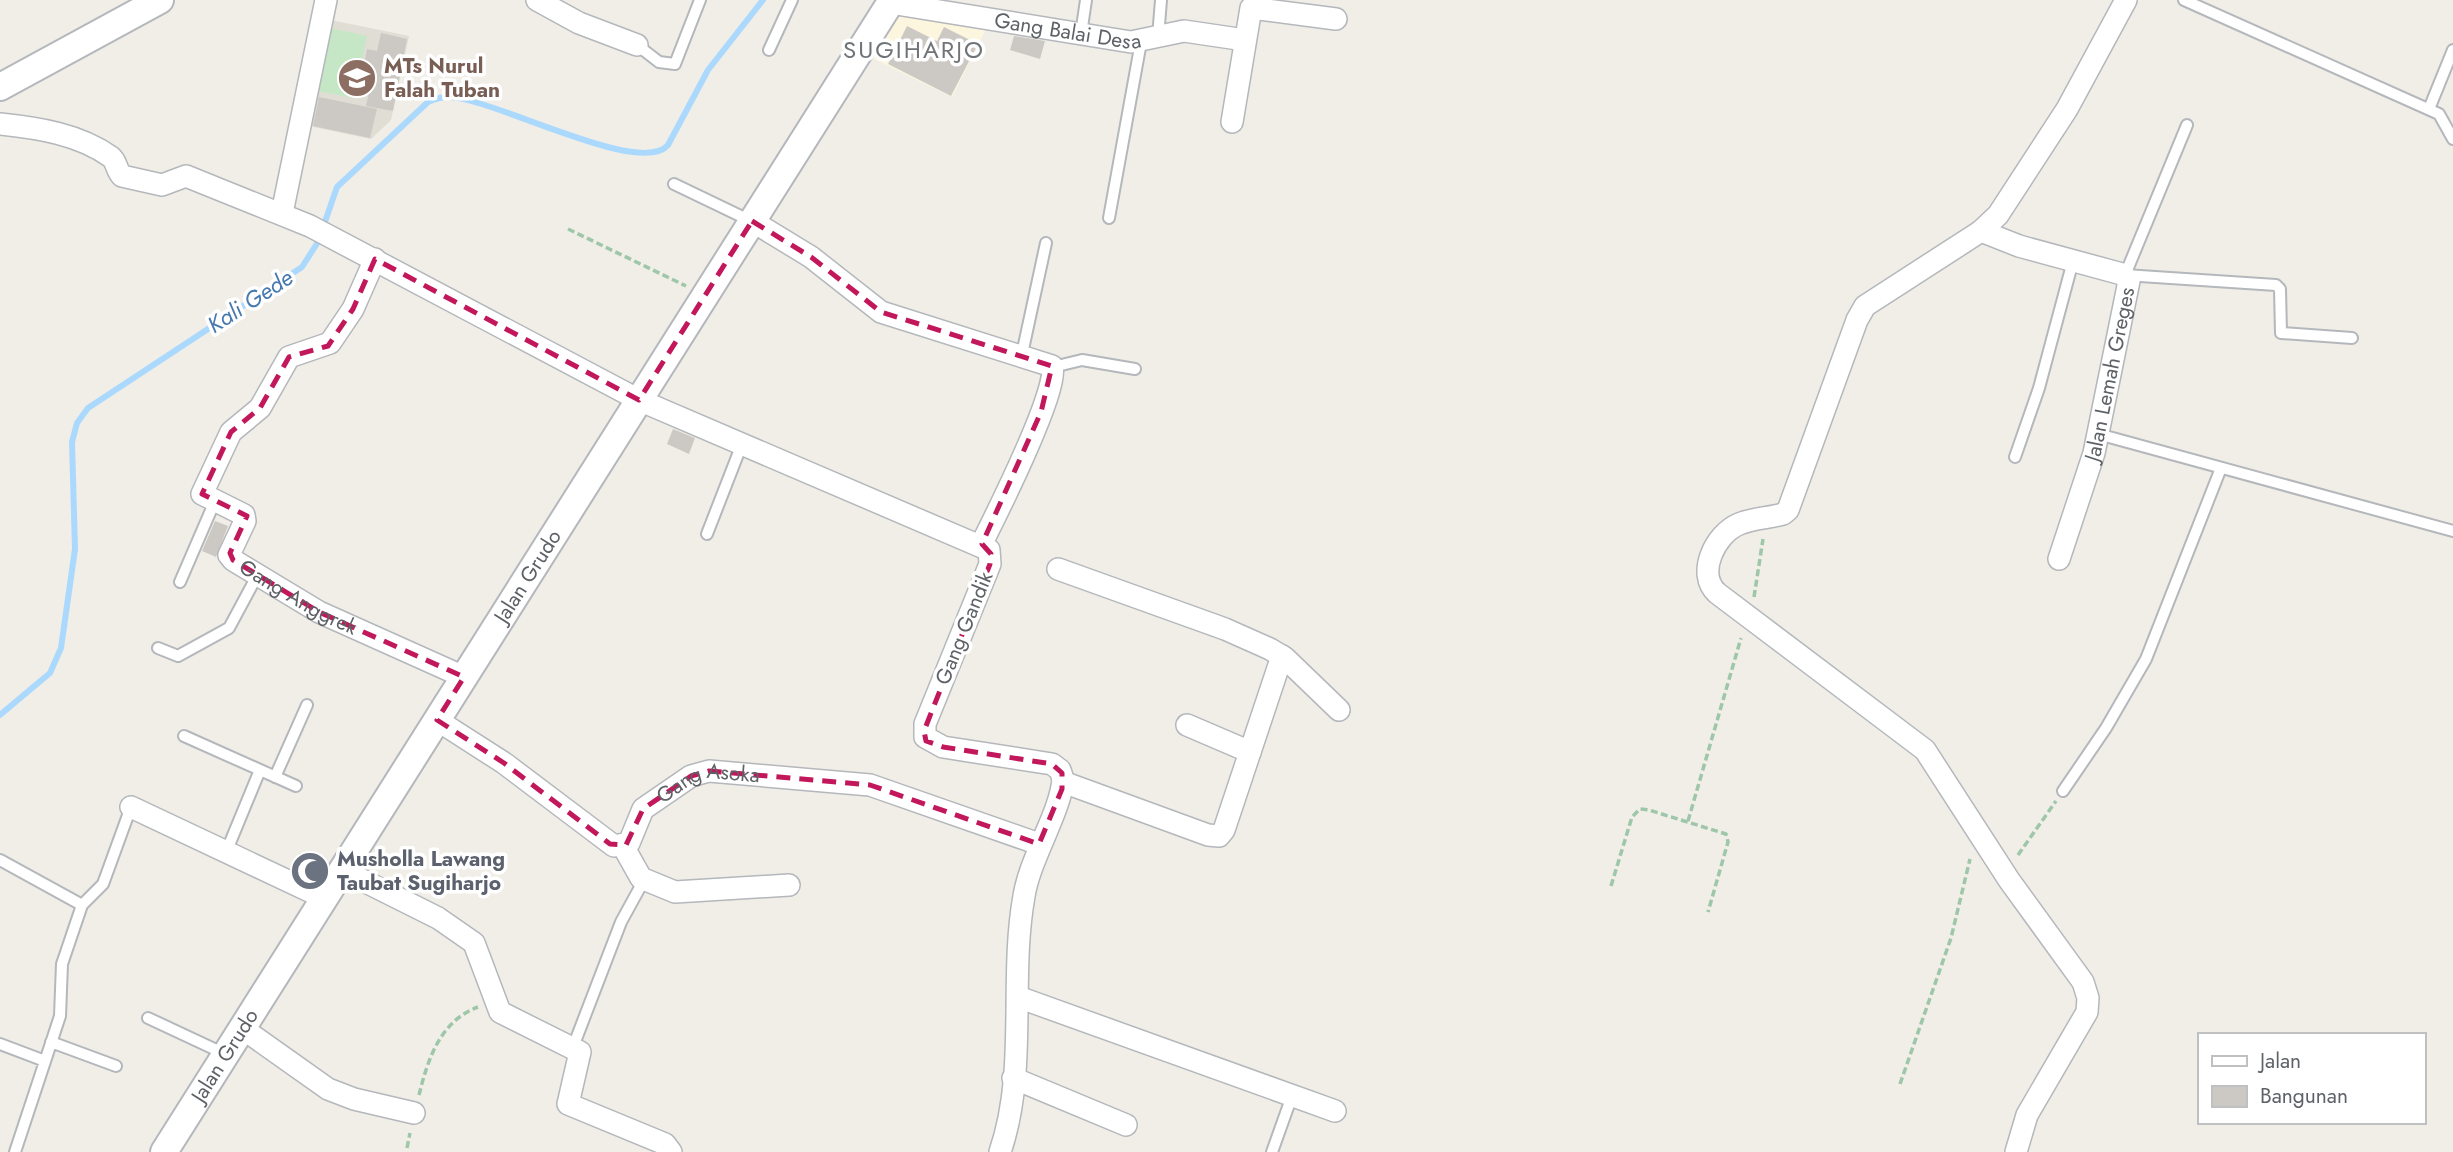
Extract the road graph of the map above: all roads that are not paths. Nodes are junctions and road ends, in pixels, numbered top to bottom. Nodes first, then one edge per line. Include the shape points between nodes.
1 (160, 0) edge
2 (326, 0) edge
3 (537, 0) edge
4 (700, 0) edge
5 (792, 0) edge
6 (1086, 0) edge
7 (1161, 0) edge
8 (2126, 0) edge
9 (2184, 0) edge
10 (891, 1) edge
11 (1336, 19) dead end
12 (1081, 34) junction
13 (1149, 39) junction
14 (1245, 40) junction
15 (637, 45) joint
16 (2453, 50) edge
17 (769, 51) dead end
18 (0, 87) edge
19 (2429, 109) junction
20 (1232, 122) dead end
21 (0, 124) edge
22 (2187, 125) dead end
23 (2453, 139) edge
24 (674, 184) dead end
25 (282, 213) junction
26 (1109, 218) dead end
27 (752, 221) junction
28 (1982, 231) junction
29 (1046, 243) dead end
30 (375, 259) junction
31 (2073, 261) junction
32 (2125, 275) junction
33 (2352, 338) dead end
34 (1022, 354) junction
35 (1053, 367) junction
36 (1135, 369) dead end
37 (639, 400) junction
38 (2098, 435) junction
39 (742, 444) junction
40 (2015, 457) dead end
41 (2221, 468) junction
42 (215, 501) junction
43 (2453, 531) edge
44 (707, 534) dead end
45 (981, 545) junction
46 (2059, 559) dead end
47 (1058, 569) dead end
48 (258, 574) junction
49 (180, 582) dead end
50 (158, 648) dead end
51 (1282, 656) junction
52 (464, 677) junction
53 (307, 705) dead end
54 (1339, 710) dead end
55 (437, 720) junction
56 (1187, 725) dead end
57 (184, 736) dead end
58 (1250, 752) junction
59 (260, 770) junction
60 (275, 777) junction
61 (1063, 782) junction
62 (296, 786) dead end
63 (2063, 791) road end
64 (131, 807) joint
65 (1040, 844) junction
66 (623, 846) junction
67 (227, 850) junction
68 (0, 860) edge
69 (342, 870) junction
70 (645, 880) junction
71 (789, 885) dead end
72 (324, 898) junction
73 (82, 905) junction
74 (1018, 997) junction
75 (148, 1018) dead end
76 (242, 1028) junction
77 (51, 1042) junction
78 (0, 1044) edge
79 (573, 1047) junction
80 (225, 1054) junction
81 (45, 1061) junction
82 (116, 1066) dead end
83 (1013, 1079) junction
84 (1292, 1096) junction
85 (1335, 1111) dead end
86 (414, 1113) road end
87 (1126, 1125) dead end
88 (15, 1152) edge
89 (164, 1152) edge
90 (671, 1152) edge
91 (1000, 1152) edge
92 (1272, 1152) edge
93 (2016, 1152) edge

1 - 18 street
2 - 25 street
3 - 15 street via 579,23
4 - 15 lane via 675,64 659,62
5 - 17 lane
6 - 12 lane
7 - 13 lane
8 - 28 street via 2067,109 1998,215
9 - 19 lane
10 - 12 street, Gang Balai Desa
10 - 27 street, Jalan Grudo
11 - 14 street via 1254,7
12 - 13 street, Gang Balai Desa
13 - 14 street, Gang Balai Desa via 1184,31
13 - 26 lane
14 - 20 street
16 - 19 lane
19 - 23 lane via 2444,118
21 - 25 street, Gang Gandik via 65,135 111,158 122,176 164,185 186,176
22 - 32 lane
24 - 27 lane
25 - 30 street, Gang Gandik
27 - 34 street via 811,257 881,312
27 - 37 street, Jalan Grudo
28 - 31 street, Jalan Lemah Greges
28 - 93 street via 1865,306 1788,510 1737,524 1727,532 1706,572 1712,588 1926,750 2004,874 2077,974 2088,998 2084,1021 2027,1115
29 - 34 lane
30 - 37 street, Gang Gandik
30 - 42 street via 353,309 330,343 289,357 260,408 231,432 202,492
31 - 32 street, Jalan Lemah Greges
31 - 40 lane
32 - 33 lane via 2276,285 2280,289 2281,333
32 - 38 street, Jalan Lemah Greges via 2130,285
34 - 35 street
35 - 36 lane via 1082,360
35 - 45 street via 1041,412
37 - 39 street, Gang Gandik
37 - 52 street, Jalan Grudo
38 - 41 lane
38 - 46 street, Jalan Lemah Greges
39 - 44 lane
39 - 45 street, Gang Gandik
41 - 43 lane
41 - 63 lane via 2146,659
42 - 48 street, Gang Anggrek via 244,515 229,556
42 - 49 lane
45 - 61 street, Gang Gandik via 991,554 989,564 925,724 925,737 943,747 1052,764 1060,770
47 - 51 street via 1225,629
48 - 50 lane via 225,632 178,656
48 - 52 street, Gang Anggrek via 320,612
51 - 54 street
51 - 58 street
52 - 55 street, Jalan Grudo
53 - 60 lane
55 - 66 street via 504,763 606,842
55 - 69 street, Jalan Grudo
56 - 58 street
57 - 59 lane
58 - 61 street via 1219,836
59 - 60 lane
59 - 67 lane
60 - 62 lane
61 - 65 street
64 - 67 street
64 - 73 lane via 103,884
65 - 66 street, Gang Asoka via 870,785 709,771 691,776 643,809 629,843
65 - 74 street via 1023,899
66 - 70 street
67 - 72 street
68 - 73 lane
69 - 72 street, Jalan Grudo
69 - 79 street via 438,918 474,943 504,1015
70 - 71 street via 684,893
70 - 79 lane via 621,922
72 - 76 street, Jalan Grudo
73 - 77 lane via 62,964 62,1007
74 - 83 street
74 - 84 street
75 - 80 lane
76 - 80 street, Jalan Grudo
76 - 86 street via 328,1089
77 - 81 lane
77 - 82 lane
78 - 81 lane
79 - 90 street via 580,1056 568,1104 665,1144
80 - 89 street, Jalan Grudo
81 - 88 lane
83 - 87 street
83 - 91 street
84 - 85 street
84 - 92 lane

